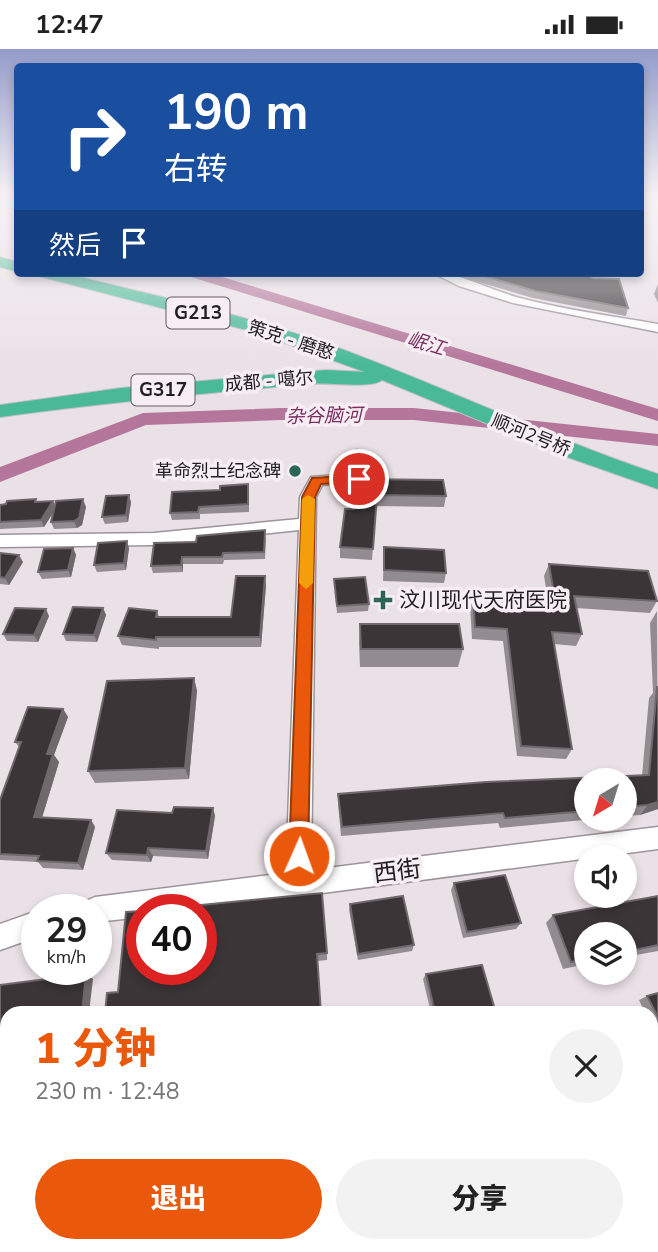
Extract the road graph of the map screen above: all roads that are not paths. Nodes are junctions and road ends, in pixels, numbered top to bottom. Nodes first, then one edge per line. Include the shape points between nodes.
1 (60, 277) edge
2 (446, 277) edge
3 (658, 328) edge
4 (341, 356) junction
5 (320, 377) junction
6 (413, 387) junction
7 (0, 411) edge
8 (357, 454) dead end
9 (654, 480) edge
10 (308, 497) joint
11 (308, 524) junction
12 (0, 541) edge
13 (658, 838) edge
14 (298, 884) junction
15 (112, 908) edge
16 (21, 930) edge
17 (0, 937) edge

1 - 4 highway, 策克 - 磨憨 / G213 via 275,332
2 - 3 street via 509,298
4 - 5 highway
4 - 6 highway, 策克 - 磨憨 / G213
5 - 6 highway, 成都 - 噶尔 / G317 via 372,379
5 - 7 highway, 成都 - 噶尔 / G317 via 121,394
6 - 9 highway, 顺河2号桥 / G213
8 - 10 street via 359,479 316,480
10 - 11 street
11 - 12 street via 154,539
11 - 14 street
13 - 14 street, 西街
14 - 15 street, 西街
16 - 17 street

